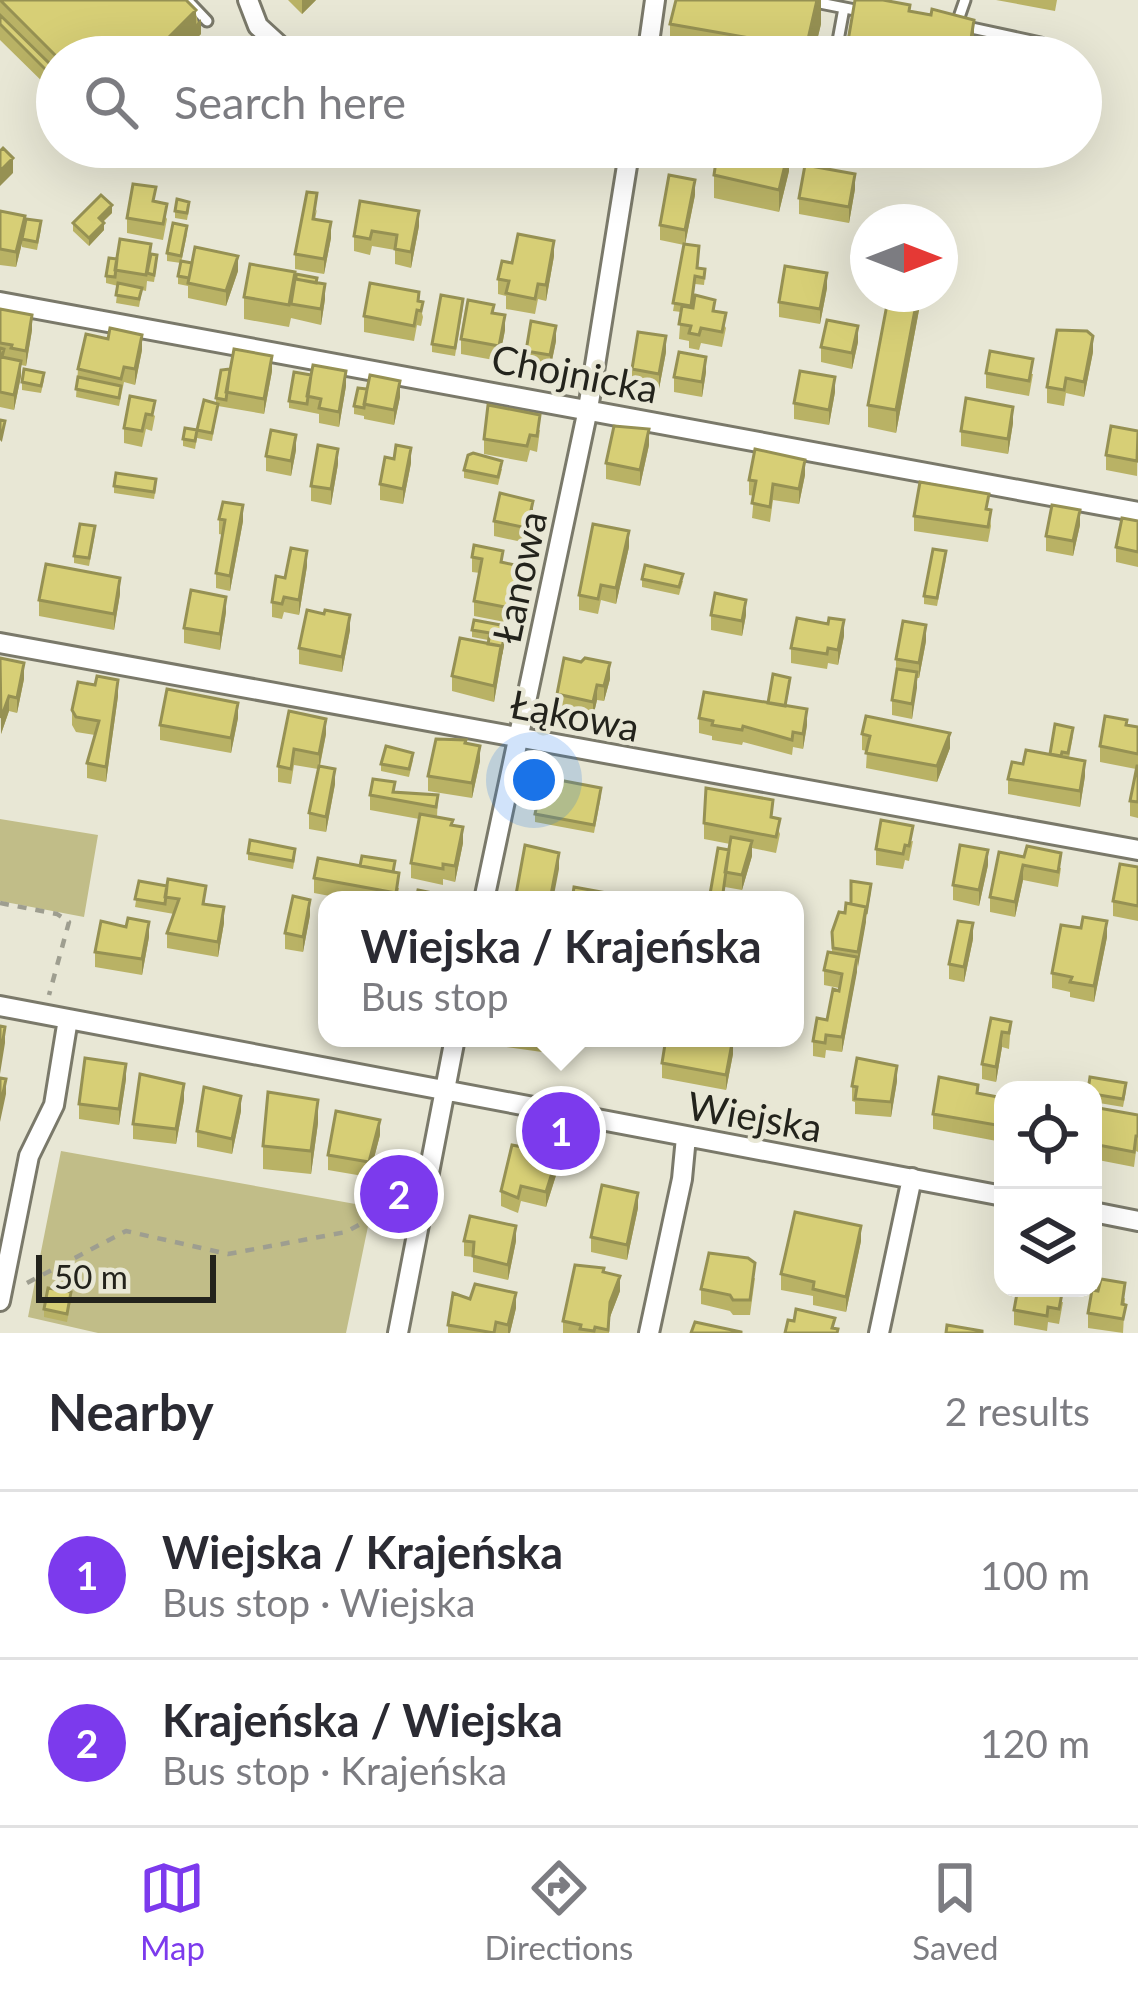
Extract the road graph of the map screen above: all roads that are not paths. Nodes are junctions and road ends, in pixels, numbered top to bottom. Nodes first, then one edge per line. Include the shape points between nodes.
1 (187, 0) edge
2 (248, 0) edge
3 (655, 0) edge
4 (805, 0) edge
5 (965, 0) edge
6 (844, 8) junction
7 (886, 16) edge
8 (207, 21) dead end
9 (269, 36) edge
10 (650, 36) edge
11 (839, 36) edge
12 (1004, 36) edge
13 (627, 168) edge
14 (0, 302) edge
15 (588, 409) junction
16 (1138, 512) edge
17 (0, 643) edge
18 (518, 737) junction
19 (1138, 850) edge
20 (486, 891) edge
21 (0, 1006) edge
22 (68, 1019) junction
23 (453, 1047) edge
24 (446, 1090) junction
25 (686, 1137) junction
26 (912, 1178) junction
27 (994, 1194) edge
28 (1102, 1214) edge
29 (1138, 1221) edge
30 (0, 1299) edge
31 (398, 1333) edge
32 (650, 1333) edge
33 (879, 1333) edge

1 - 8 lane
2 - 9 street
3 - 10 street
4 - 6 lane
5 - 12 lane via 952,26
6 - 7 lane
6 - 11 lane
13 - 15 street, Łanowa
14 - 15 street, Chojnicka
15 - 16 street, Chojnicka
15 - 18 street, Łanowa
17 - 18 street, Łąkowa
18 - 19 street, Łąkowa
18 - 20 street, Łanowa
21 - 22 street, Wiejska
22 - 24 street, Wiejska
22 - 30 street via 54,1105 29,1156
23 - 24 street
24 - 25 street, Wiejska
24 - 31 street
25 - 26 street, Wiejska
25 - 32 street
26 - 27 street, Wiejska
26 - 33 street
28 - 29 street

